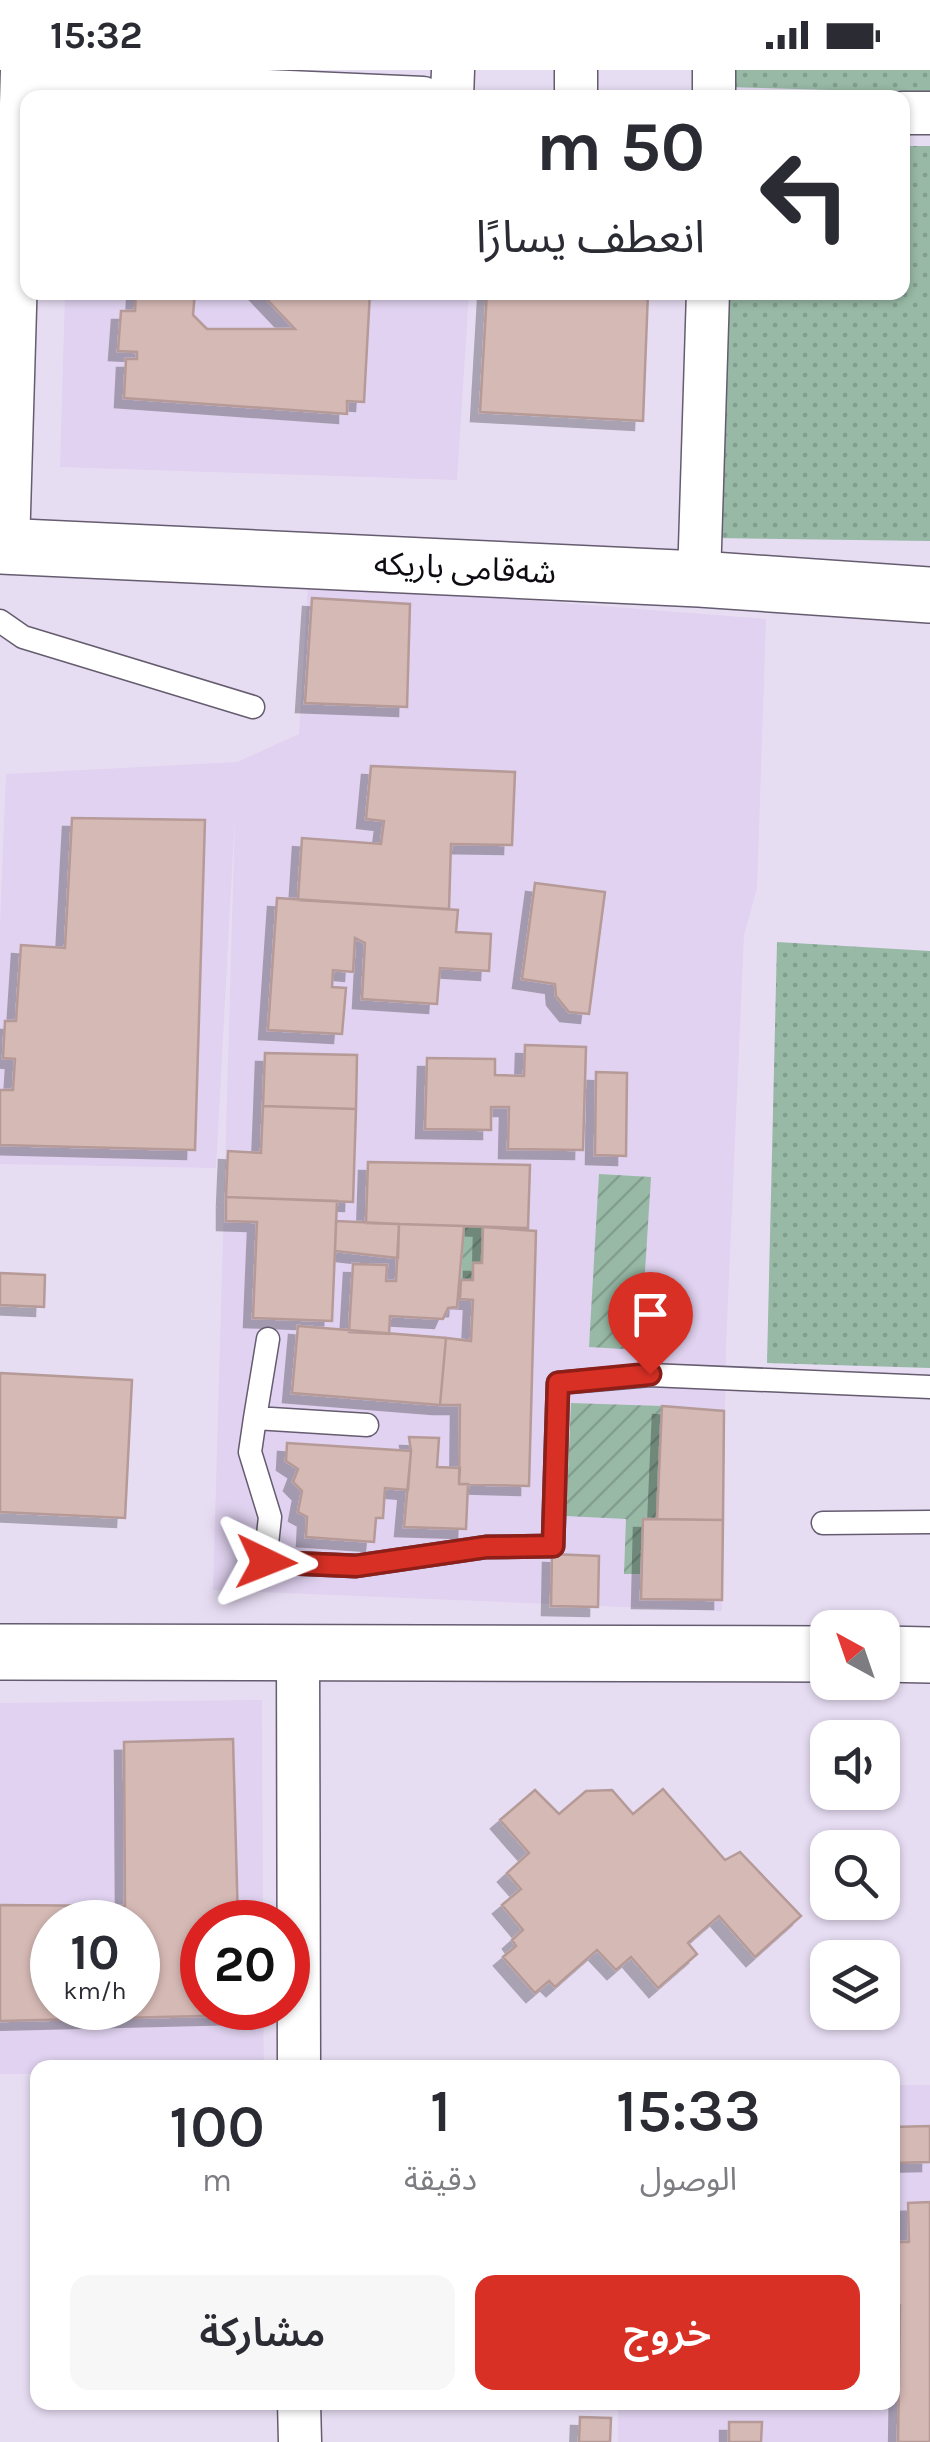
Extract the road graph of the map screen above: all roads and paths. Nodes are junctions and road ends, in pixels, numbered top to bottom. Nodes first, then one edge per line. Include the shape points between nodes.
1 (22, 75) edge
2 (203, 79) edge
3 (325, 82) edge
4 (374, 90) edge
5 (20, 127) edge
6 (708, 300) edge
7 (4, 546) edge
8 (699, 579) junction
9 (930, 595) edge
10 (0, 620) edge
11 (253, 706) dead end
12 (268, 1339) dead end
13 (930, 1387) edge
14 (255, 1418) junction
15 (367, 1426) dead end
16 (823, 1522) dead end
17 (930, 1522) edge
18 (0, 1652) edge
19 (298, 1653) junction
20 (810, 1654) edge
21 (900, 1654) edge
22 (930, 1655) edge
23 (299, 2060) edge
24 (300, 2410) edge
25 (300, 2442) edge

1 - 2 street
2 - 3 street
3 - 4 street
5 - 7 street
6 - 8 street
7 - 8 street, شەقامی باریکە
8 - 9 street, شەقامی باریکە
10 - 11 lane via 23,637
12 - 14 lane
13 - 14 lane via 650,1374 558,1383 553,1546 486,1547 356,1566 266,1562 270,1517 250,1452
14 - 15 lane
16 - 17 lane
18 - 19 street
19 - 20 street
19 - 23 street
21 - 22 street
24 - 25 street

